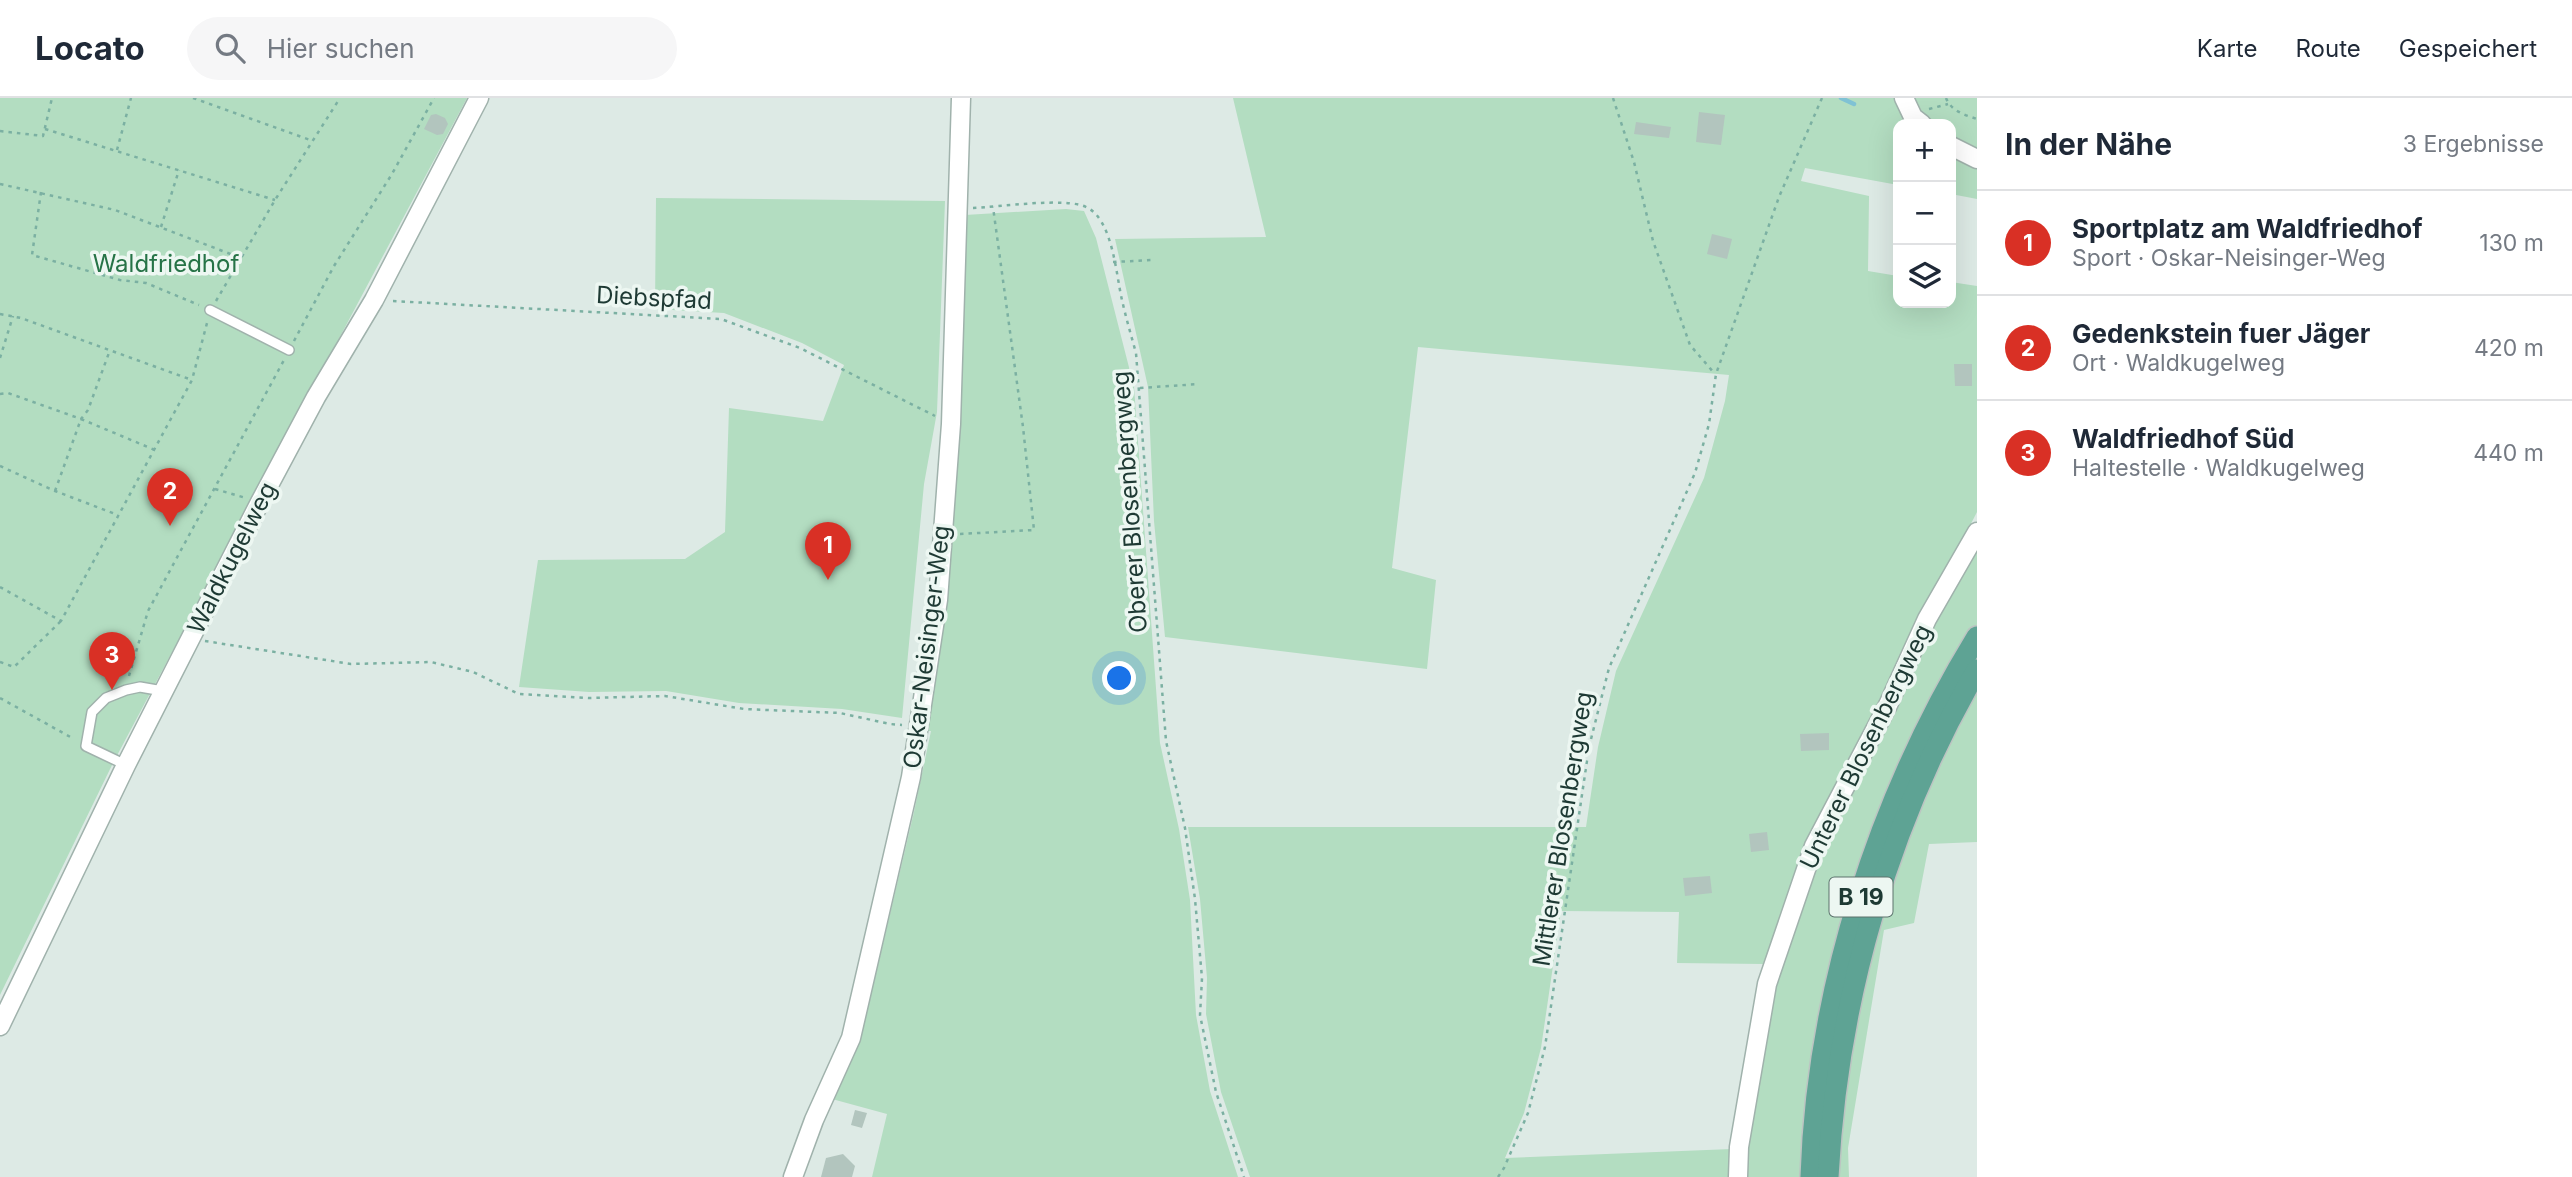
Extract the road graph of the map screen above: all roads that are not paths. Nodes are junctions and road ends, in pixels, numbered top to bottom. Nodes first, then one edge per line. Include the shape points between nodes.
1 (479, 98) edge
2 (961, 98) edge
3 (1904, 98) edge
4 (1924, 117) edge
5 (1956, 148) edge
6 (1977, 159) edge
7 (210, 310) road end
8 (289, 349) road end
9 (1977, 532) edge
10 (1977, 636) edge
11 (1977, 670) edge
12 (165, 692) junction
13 (126, 765) junction
14 (0, 1026) edge
15 (793, 1177) edge
16 (1738, 1177) edge
17 (1811, 1177) edge
18 (1828, 1177) edge

1 - 12 street, Waldkugelweg via 374,300 260,502
2 - 15 street, Oskar-Neisinger-Weg via 943,535 938,600 911,778 851,1038
3 - 4 street via 1913,117
5 - 6 street
7 - 8 lane
9 - 16 street, Unterer Blosenbergweg via 1927,619 1814,846 1767,984
10 - 17 main road, B 19 via 1932,716 1867,875 1828,1026
11 - 18 main road, B 19 via 1912,804 1870,925 1842,1051
12 - 13 street, Waldkugelweg
12 - 13 lane via 140,687 126,690 106,698 92,712 86,746
13 - 14 street, Waldkugelweg

